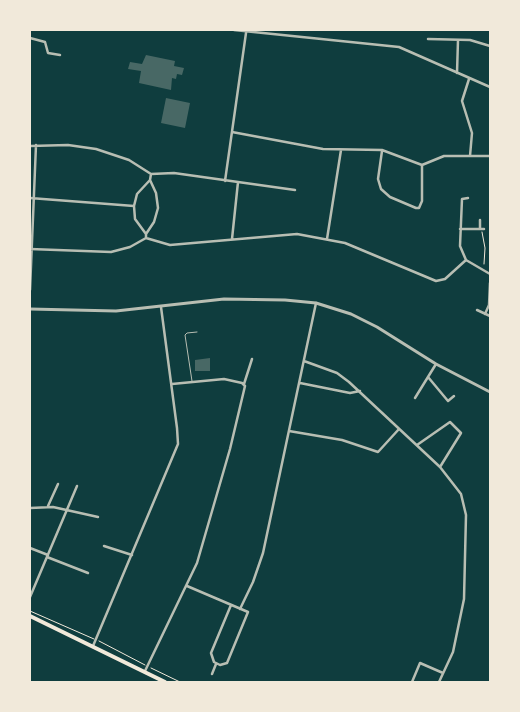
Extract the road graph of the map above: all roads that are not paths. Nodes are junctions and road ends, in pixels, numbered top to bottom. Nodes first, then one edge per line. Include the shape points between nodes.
1 (234, 30) edge
2 (246, 32) junction
3 (30, 38) edge
4 (428, 39) dead end
5 (458, 40) junction
6 (490, 46) edge
7 (60, 55) dead end
8 (456, 74) junction
9 (469, 79) junction
10 (490, 87) edge
11 (232, 132) junction
12 (30, 146) edge
13 (36, 146) junction
14 (340, 150) junction
15 (382, 150) junction
16 (470, 156) junction
17 (490, 156) edge
18 (422, 165) junction
19 (151, 174) junction
20 (150, 180) junction
21 (225, 181) junction
22 (238, 182) junction
23 (295, 190) dead end
24 (32, 198) edge
25 (468, 198) dead end
26 (134, 206) junction
27 (480, 220) dead end
28 (460, 228) junction
29 (146, 236) junction
30 (232, 239) junction
31 (327, 239) junction
32 (31, 249) edge
33 (466, 260) junction
34 (490, 274) edge
35 (490, 283) edge
36 (30, 290) edge
37 (316, 303) junction
38 (161, 307) junction
39 (30, 309) edge
40 (477, 310) dead end
41 (485, 314) junction
42 (490, 316) edge
43 (197, 332) dead end
44 (252, 359) dead end
45 (304, 361) junction
46 (436, 364) junction
47 (428, 377) junction
48 (192, 382) junction
49 (299, 383) junction
50 (172, 384) junction
51 (245, 385) junction
52 (360, 391) junction
53 (490, 392) edge
54 (454, 396) dead end
55 (415, 398) dead end
56 (399, 429) junction
57 (289, 431) junction
58 (416, 445) junction
59 (440, 467) junction
60 (58, 484) dead end
61 (77, 486) dead end
62 (48, 506) junction
63 (30, 508) edge
64 (66, 511) junction
65 (98, 517) dead end
66 (104, 546) dead end
67 (30, 548) edge
68 (47, 556) junction
69 (132, 556) junction
70 (88, 573) dead end
71 (187, 586) junction
72 (30, 597) edge
73 (231, 605) junction
74 (240, 609) junction
75 (30, 616) edge
76 (93, 646) junction
77 (216, 664) junction
78 (145, 671) junction
79 (212, 674) dead end
80 (443, 674) junction
81 (165, 682) edge
82 (412, 682) edge
83 (439, 682) edge

1 - 2 street
2 - 8 street via 399,47
2 - 11 street
3 - 7 street via 45,42 48,53
4 - 5 street
5 - 6 street
5 - 8 street
8 - 9 street
9 - 10 street
9 - 16 street via 462,100 472,133
11 - 14 street
11 - 21 street
12 - 13 street
13 - 19 street via 68,145 96,149 129,160
13 - 24 street
14 - 15 street
14 - 31 street
15 - 18 street
15 - 18 street via 378,179 381,189 390,197 416,208 422,201
16 - 17 street
16 - 18 street via 438,157
19 - 20 street
19 - 21 street via 174,173
20 - 26 street via 137,194
20 - 29 street via 158,208
21 - 22 street
22 - 23 street
22 - 30 street
24 - 26 street
24 - 32 street
25 - 28 street via 462,199
26 - 29 street via 135,219
27 - 28 street via 482,229
28 - 33 street via 460,246
29 - 30 street via 170,245
29 - 32 street via 130,247 111,252
30 - 31 street via 289,234
31 - 33 street via 436,281 445,279
32 - 36 street
33 - 34 street
35 - 41 street via 489,305
37 - 38 street via 224,299
37 - 45 street
37 - 46 street via 360,318
38 - 39 street via 89,312
38 - 50 street
40 - 41 street
41 - 42 street
43 - 48 lane via 185,335
44 - 51 street
45 - 49 street
45 - 52 street via 337,374
46 - 47 street
46 - 53 street
47 - 54 street via 448,401
47 - 55 street
48 - 50 street
48 - 51 street via 225,379
49 - 52 street
49 - 57 street
50 - 69 street via 178,444
51 - 71 street via 227,460
52 - 56 street
56 - 57 street via 378,452 342,440
56 - 58 street
57 - 74 street via 263,553 254,582
58 - 59 street
58 - 59 street via 450,422 461,433
59 - 80 street via 461,494 466,516 462,614 453,652
60 - 62 street
61 - 64 street
62 - 63 street
62 - 64 street
64 - 65 street
64 - 68 street
66 - 69 street
67 - 68 street
68 - 70 street
68 - 72 street
69 - 76 street
71 - 73 street
71 - 78 street
73 - 74 street
73 - 77 street via 211,651
74 - 77 street via 248,613 229,659 224,665
75 - 76 main road
76 - 78 main road
77 - 79 street
78 - 81 main road
80 - 82 street via 419,662
80 - 83 street

